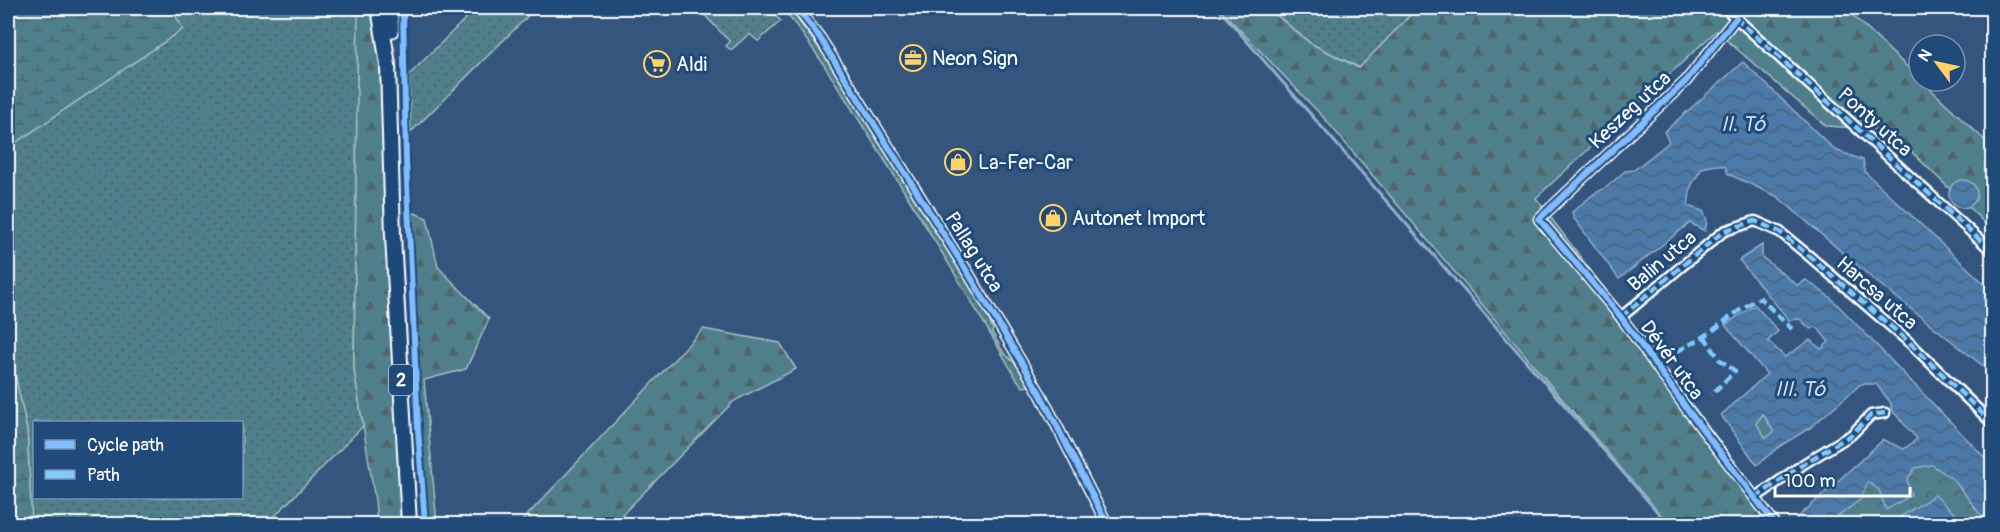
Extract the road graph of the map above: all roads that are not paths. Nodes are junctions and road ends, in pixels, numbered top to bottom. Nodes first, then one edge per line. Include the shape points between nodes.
1 (379, 8) edge
2 (390, 8) edge
3 (796, 8) edge
4 (1725, 8) edge
5 (1736, 18) junction
6 (388, 65) junction
7 (1539, 219) joint
8 (1724, 231) joint
9 (1992, 250) edge
10 (1621, 317) junction
11 (1885, 413) dead end
12 (1992, 423) edge
13 (1755, 498) junction
14 (409, 525) edge
15 (1107, 525) edge
16 (1775, 525) edge

1 - 6 main road, 2
2 - 6 main road, 2
3 - 15 street, Pallag utca via 820,38 970,276 1041,395
4 - 5 street, Ponty utca
5 - 7 street, Keszeg utca via 1686,81
5 - 9 street, Ponty utca
6 - 14 main road, 2
7 - 10 street, Dévér utca
8 - 10 street, Balin utca
8 - 12 street, Harcsa utca via 1755,221 1780,232 1910,343
10 - 13 street, Dévér utca
11 - 13 street via 1871,416 1851,435
13 - 16 street, Dévér utca

